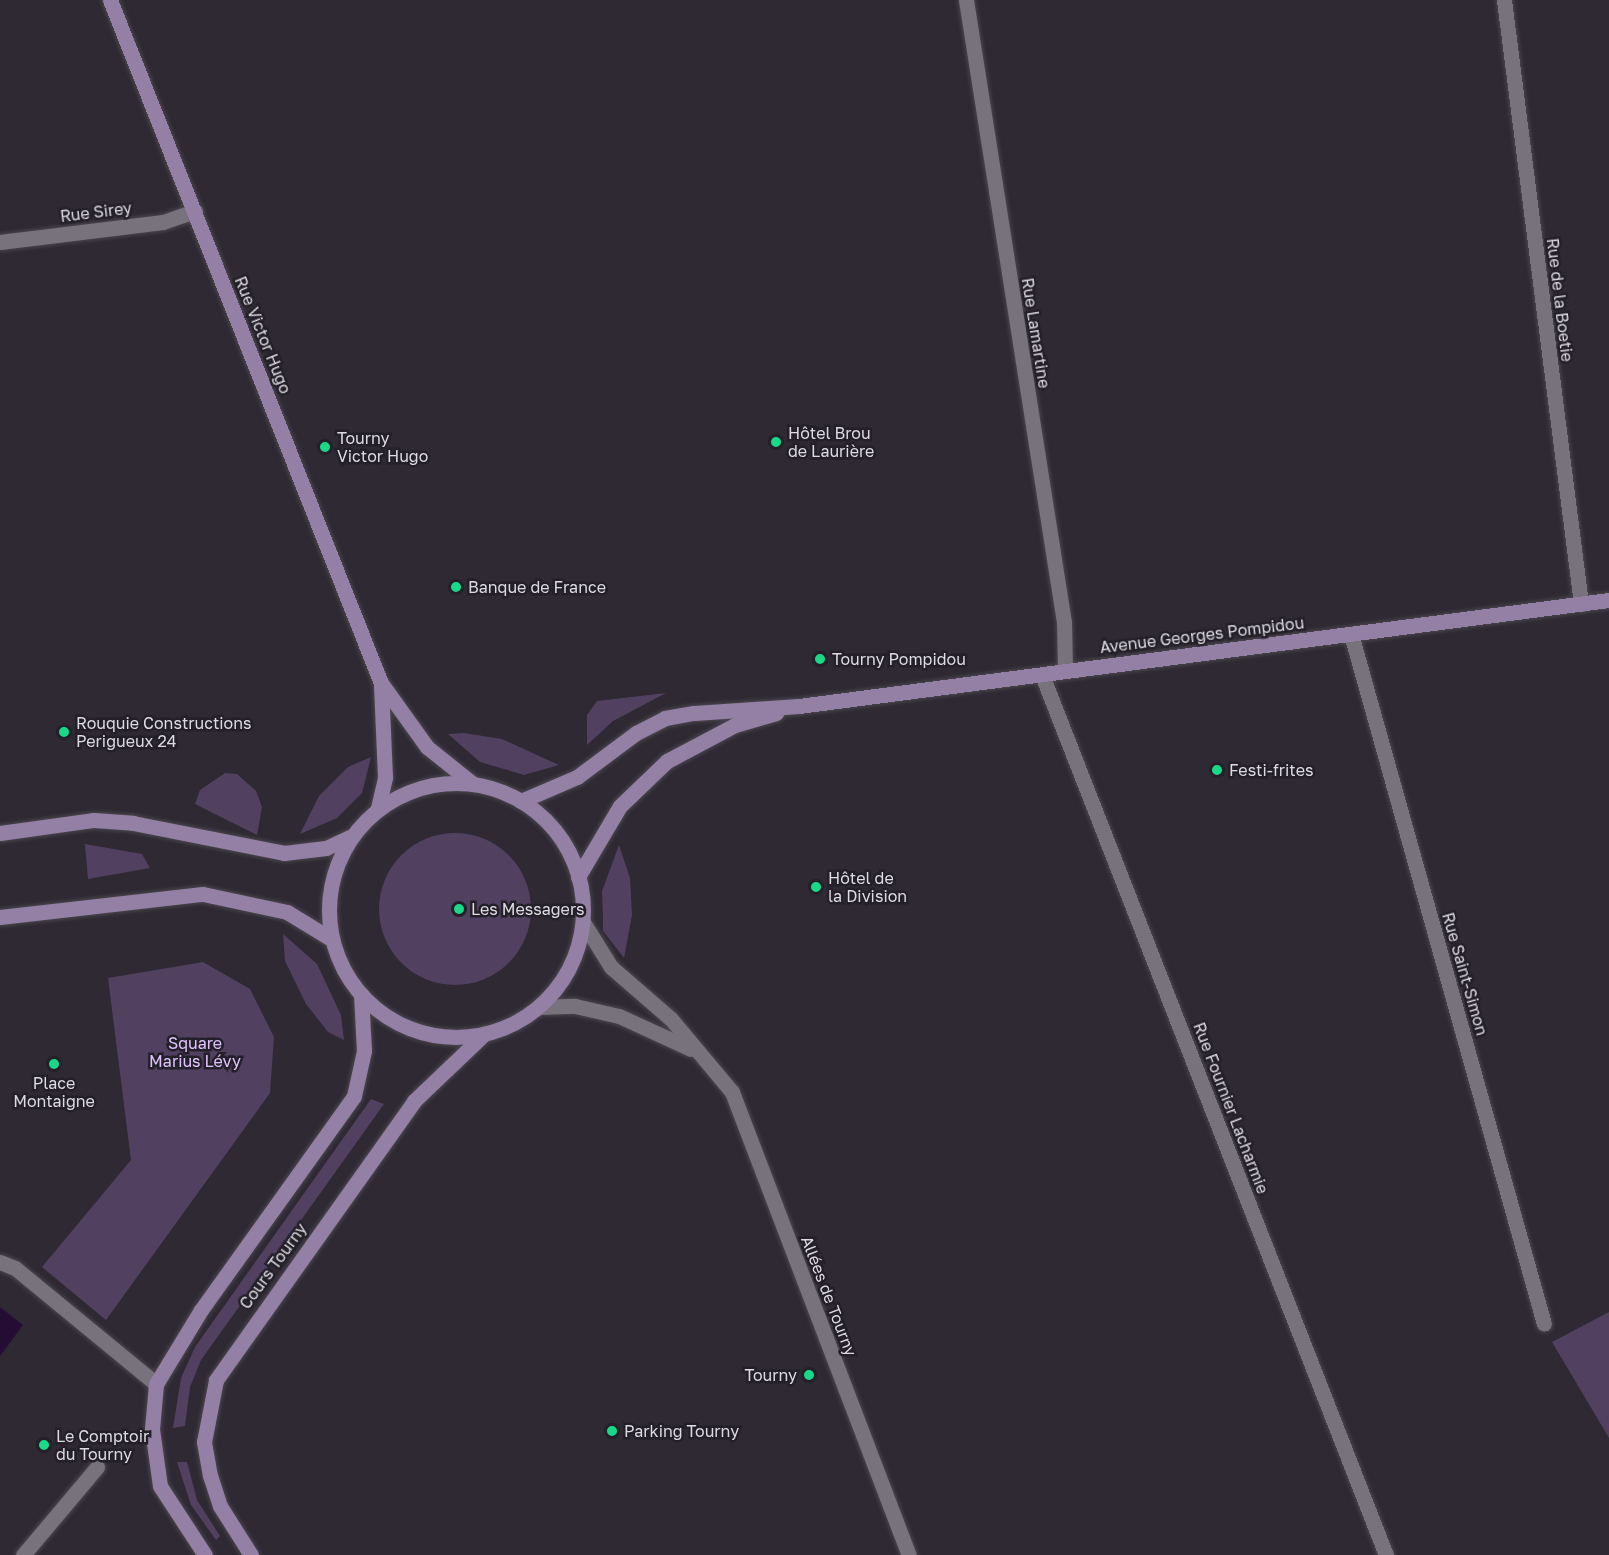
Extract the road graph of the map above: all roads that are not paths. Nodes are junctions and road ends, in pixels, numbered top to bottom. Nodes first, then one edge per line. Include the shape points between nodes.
1 (110, 0) edge
2 (966, 0) edge
3 (1504, 0) edge
4 (195, 211) junction
5 (0, 242) edge
6 (1609, 600) edge
7 (1581, 604) junction
8 (1352, 634) junction
9 (1065, 671) junction
10 (1042, 675) junction
11 (381, 683) junction
12 (799, 706) junction
13 (472, 783) junction
14 (521, 801) junction
15 (378, 808) junction
16 (0, 833) edge
17 (350, 837) junction
18 (579, 877) junction
19 (0, 917) edge
20 (583, 922) junction
21 (331, 939) junction
22 (361, 994) junction
23 (538, 1007) junction
24 (484, 1034) junction
25 (704, 1057) junction
26 (0, 1262) edge
27 (1544, 1324) dead end
28 (156, 1384) junction
29 (97, 1467) dead end
30 (23, 1555) edge
31 (205, 1555) edge
32 (251, 1555) edge
33 (909, 1555) edge
34 (1386, 1555) edge

1 - 4 main road, Rue Victor Hugo
2 - 9 street, Rue Lamartine via 1064,622
3 - 7 street, Rue de la Boetie
4 - 5 street, Rue Sirey via 163,222
4 - 11 main road, Rue Victor Hugo
6 - 7 main road, Avenue Georges Pompidou
7 - 8 main road, Avenue Georges Pompidou
8 - 9 main road, Avenue Georges Pompidou
8 - 27 street, Rue Saint-Simon
9 - 10 main road, Avenue Georges Pompidou
10 - 12 main road, Avenue Georges Pompidou
10 - 34 street, Rue Fournier Lacharmie
11 - 13 main road, Rue Victor Hugo via 428,747
11 - 15 main road, Rue Victor Hugo via 385,777
12 - 14 main road, Avenue Georges Pompidou via 665,718 568,782
12 - 18 main road, Avenue Georges Pompidou via 735,725 667,761 620,806
13 - 14 main road
13 - 15 main road via 439,783 406,792
14 - 18 main road via 553,827
15 - 17 main road
16 - 17 main road via 94,820 133,823 284,853 326,848
17 - 21 main road via 330,886
18 - 20 main road
19 - 21 main road via 203,894 280,909
20 - 23 main road via 560,983
20 - 25 street, Allées de Tourny via 611,967 671,1019
21 - 22 main road
22 - 24 main road via 414,1030 446,1037
22 - 28 main road, Cours Tourny via 364,1051 354,1096 201,1310
23 - 24 main road
23 - 25 street, Allées de Tourny via 575,1006 619,1016
24 - 32 main road, Cours Tourny via 414,1101 216,1380 204,1442 210,1476 220,1506
25 - 33 street, Allées de Tourny via 732,1092
26 - 28 street via 15,1268
28 - 31 main road, Cours Tourny via 152,1429 160,1486
29 - 30 street

